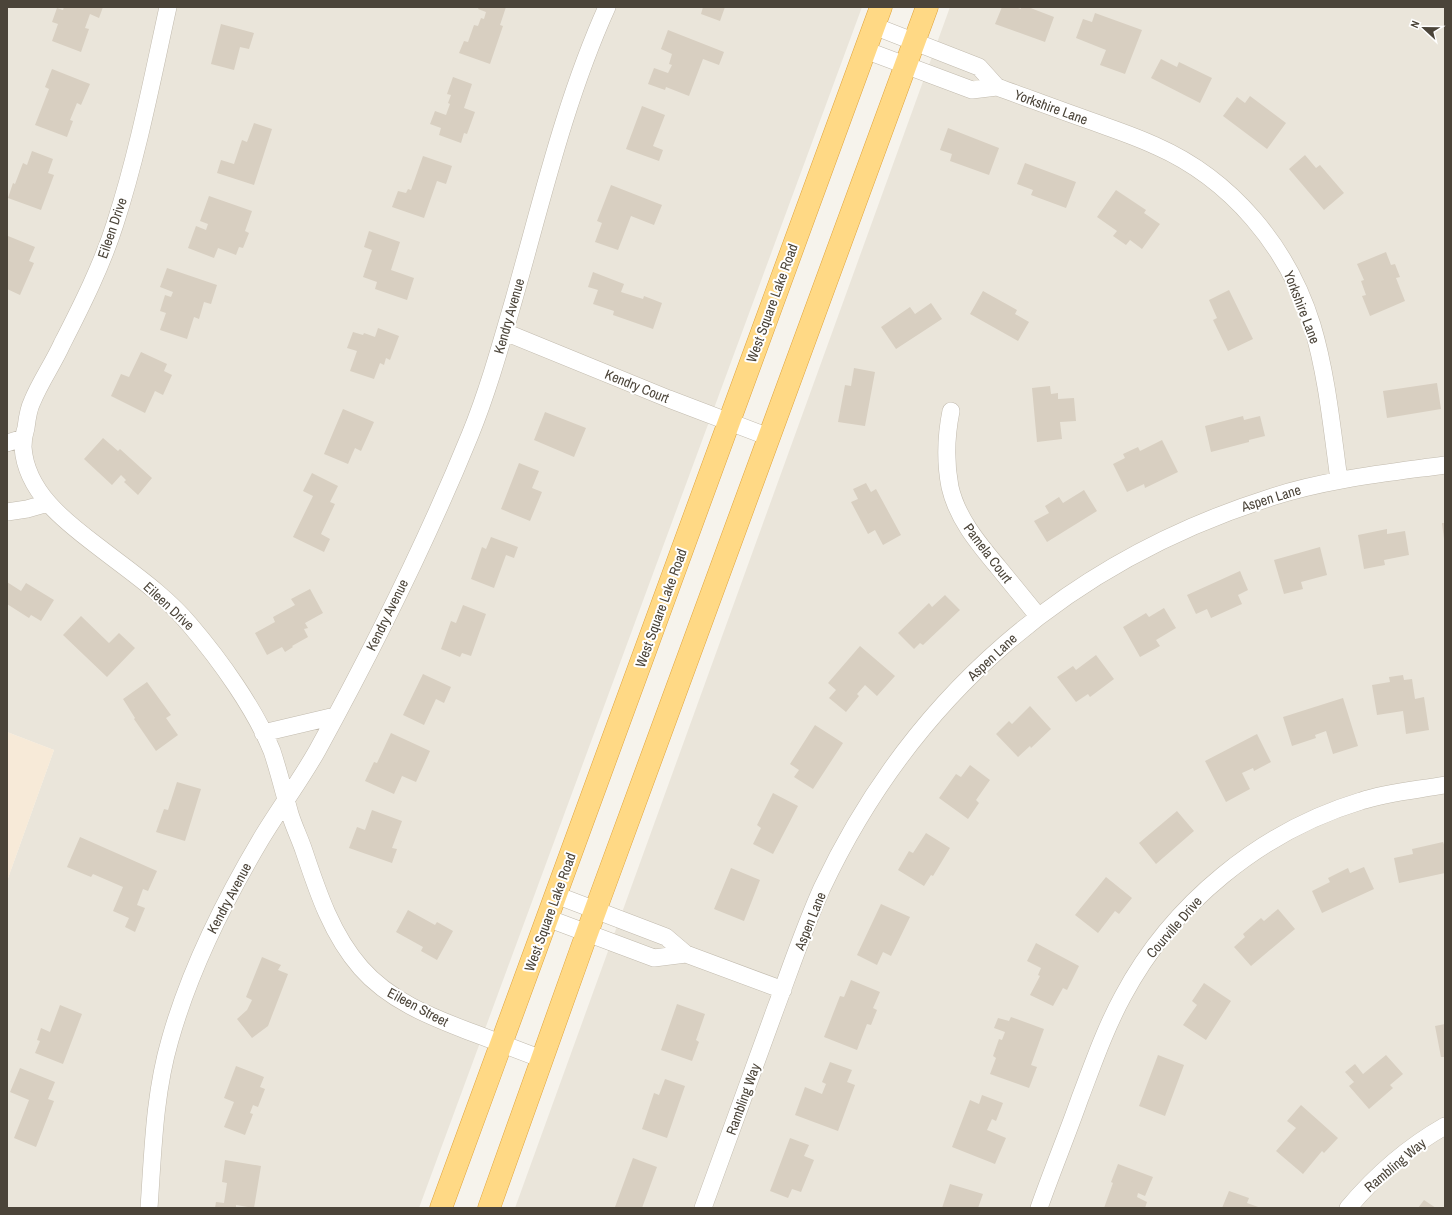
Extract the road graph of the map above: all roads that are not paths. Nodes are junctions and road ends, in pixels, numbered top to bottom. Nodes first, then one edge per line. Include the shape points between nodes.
1 (168, 7) edge
2 (607, 7) edge
3 (927, 7) edge
4 (877, 16) edge
5 (914, 42) junction
6 (865, 50) junction
7 (905, 66) junction
8 (997, 87) junction
9 (505, 332) junction
10 (951, 411) dead end
11 (729, 422) junction
12 (769, 437) junction
13 (23, 438) junction
14 (7, 443) edge
15 (1445, 464) edge
16 (1339, 480) junction
17 (48, 503) junction
18 (7, 512) edge
19 (1038, 616) junction
20 (335, 716) junction
21 (263, 733) junction
22 (1445, 785) edge
23 (286, 800) junction
24 (556, 895) junction
25 (596, 910) junction
26 (547, 918) junction
27 (587, 933) junction
28 (686, 954) junction
29 (783, 990) junction
30 (502, 1044) junction
31 (542, 1059) junction
32 (1445, 1126) edge
33 (149, 1208) edge
34 (441, 1208) edge
35 (489, 1208) edge
36 (703, 1208) edge
37 (1040, 1208) edge
38 (1348, 1208) edge

1 - 13 street, Eileen Drive via 139,137 116,223 82,304 31,404
2 - 9 street, Kendry Avenue via 572,96
3 - 5 highway
4 - 5 street, Yorkshire Lane
4 - 6 highway, West Square Lake Road
5 - 7 highway
5 - 8 street, Yorkshire Lane via 979,67
6 - 7 street, Yorkshire Lane
6 - 11 highway, West Square Lake Road
7 - 8 street, Yorkshire Lane via 972,90
7 - 12 highway
8 - 16 street, Yorkshire Lane via 1156,146 1197,168 1249,213 1290,270 1312,325 1320,354
9 - 11 street, Kendry Court
9 - 20 street, Kendry Avenue via 478,413 448,487 400,590
10 - 19 street, Pamela Court via 946,454 950,487 958,510 976,540
11 - 12 street, Kendry Court
11 - 24 highway, West Square Lake Road
12 - 25 highway
13 - 14 street
13 - 17 street, Eileen Drive via 26,466
15 - 16 street, Aspen Lane
16 - 19 street, Aspen Lane via 1273,497 1169,536 1120,562
17 - 18 street via 27,510
17 - 21 street, Eileen Drive via 71,526 143,581 189,623 226,670
19 - 29 street, Aspen Lane via 982,665 938,711 873,796 844,845 822,890
20 - 21 street
20 - 23 street, Kendry Avenue
21 - 23 street, Eileen Drive via 274,758
22 - 37 street, Courville Drive via 1360,801 1295,828 1269,842 1238,864 1180,915 1156,945 1122,996 1106,1031
23 - 30 street, Eileen Street via 323,905 340,940 362,969 388,992 417,1009
23 - 33 street, Kendry Avenue via 222,907 185,993 170,1040 158,1098
24 - 25 street
24 - 26 highway, West Square Lake Road
25 - 27 highway
25 - 28 street via 666,937
26 - 27 street
26 - 30 highway, West Square Lake Road
27 - 28 street via 654,958
27 - 31 highway
28 - 29 street
29 - 36 street, Rambling Way
30 - 31 street, Eileen Street
30 - 34 highway, West Square Lake Road
31 - 35 highway
32 - 38 street, Rambling Way via 1397,1159

